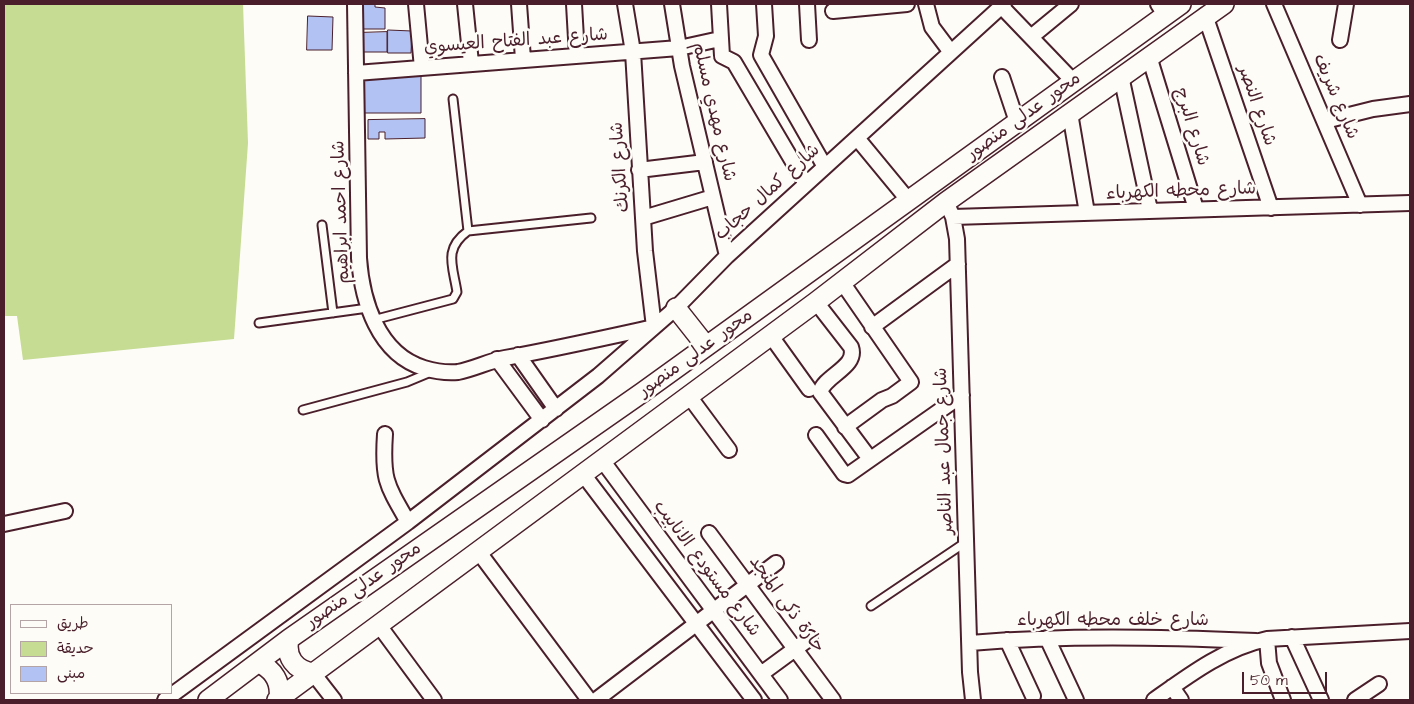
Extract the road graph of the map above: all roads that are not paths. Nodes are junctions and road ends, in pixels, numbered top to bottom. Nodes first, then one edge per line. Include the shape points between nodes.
1 (355, 4) edge
2 (416, 4) edge
3 (466, 4) edge
4 (519, 4) edge
5 (574, 4) edge
6 (625, 4) edge
7 (672, 4) edge
8 (719, 4) edge
9 (764, 4) edge
10 (807, 4) edge
11 (907, 4) edge
12 (926, 4) edge
13 (1071, 4) edge
14 (1181, 4) edge
15 (1224, 4) edge
16 (1274, 4) edge
17 (1346, 4) edge
18 (883, 5) edge
19 (1002, 5) edge
20 (1162, 10) edge
21 (833, 12) dead end
22 (1205, 15) junction
23 (1031, 37) junction
24 (809, 40) dead end
25 (1340, 40) dead end
26 (721, 46) junction
27 (679, 48) junction
28 (950, 51) junction
29 (632, 52) junction
30 (577, 56) junction
31 (1149, 56) junction
32 (523, 59) junction
33 (471, 63) junction
34 (422, 68) junction
35 (356, 73) junction
36 (1121, 76) junction
37 (1002, 77) dead end
38 (1073, 81) junction
39 (453, 99) dead end
40 (1410, 104) edge
41 (1070, 113) junction
42 (1325, 121) junction
43 (1017, 122) junction
44 (857, 138) junction
45 (704, 162) junction
46 (824, 167) junction
47 (639, 170) junction
48 (806, 184) junction
49 (713, 197) junction
50 (909, 201) junction
51 (1410, 203) edge
52 (1360, 205) junction
53 (1270, 208) junction
54 (950, 209) junction
55 (1150, 210) junction
56 (1196, 210) junction
57 (1088, 213) junction
58 (591, 218) dead end
59 (643, 218) junction
60 (322, 225) dead end
61 (468, 231) junction
62 (727, 256) junction
63 (958, 264) junction
64 (842, 282) junction
65 (816, 302) junction
66 (676, 308) junction
67 (333, 313) junction
68 (370, 314) junction
69 (259, 323) dead end
70 (872, 327) junction
71 (654, 328) junction
72 (771, 336) junction
73 (706, 346) junction
74 (518, 356) junction
75 (497, 359) junction
76 (434, 371) junction
77 (809, 389) dead end
78 (962, 395) junction
79 (689, 396) junction
80 (556, 409) junction
81 (303, 410) dead end
82 (542, 420) junction
83 (845, 427) junction
84 (385, 434) dead end
85 (816, 434) dead end
86 (729, 450) dead end
87 (602, 460) junction
88 (870, 460) junction
89 (583, 474) junction
90 (64, 511) dead end
91 (408, 522) junction
92 (4, 524) edge
93 (710, 533) dead end
94 (967, 542) junction
95 (478, 551) junction
96 (776, 563) dead end
97 (748, 584) junction
98 (872, 606) dead end
99 (714, 610) junction
100 (378, 624) junction
101 (696, 624) junction
102 (1410, 631) edge
103 (1292, 637) junction
104 (810, 638) dead end
105 (1047, 638) junction
106 (288, 639) junction
107 (1007, 640) junction
108 (1262, 640) junction
109 (970, 643) junction
110 (795, 649) junction
111 (259, 663) junction
112 (313, 673) junction
113 (761, 674) junction
114 (1379, 684) dead end
115 (1172, 687) junction
116 (1033, 696) dead end
117 (278, 699) edge
118 (165, 700) edge
119 (208, 700) edge
120 (334, 700) edge
121 (434, 700) edge
122 (589, 700) edge
123 (596, 700) edge
124 (754, 700) edge
125 (780, 700) edge
126 (832, 700) edge
127 (973, 700) edge
128 (1076, 700) edge
129 (1154, 700) edge
130 (1181, 700) edge
131 (1281, 700) edge
132 (1321, 700) edge
133 (1355, 700) edge

1 - 35 street, شارع احمد ابراهيم
2 - 34 street
3 - 33 street
4 - 32 street
5 - 30 street
6 - 29 street, شارع الكرنك
7 - 27 street, شارع مهدي مسلم
8 - 26 street
9 - 46 street via 766,36 762,58
10 - 24 street
11 - 18 street
12 - 28 street via 932,27
13 - 23 street
14 - 20 main road, محور عدلى منصور
15 - 22 main road, محور عدلى منصور
16 - 42 street, شارع شريف
17 - 25 street
18 - 21 street
19 - 23 street
19 - 28 street, شارع كمال حجاب
20 - 38 main road, محور عدلى منصور
22 - 31 main road, محور عدلى منصور
22 - 53 street, شارع النصر
23 - 38 street
26 - 27 street, شارع عبد الفتاح العيسوي
26 - 48 street via 722,56 734,62
27 - 29 street, شارع عبد الفتاح العيسوي
27 - 45 street, شارع مهدي مسلم
28 - 44 street, شارع كمال حجاب
29 - 30 street, شارع عبد الفتاح العيسوي
29 - 47 street, شارع الكرنك
30 - 32 street, شارع عبد الفتاح العيسوي
31 - 36 main road, محور عدلى منصور
31 - 56 street, شارع البرج
32 - 33 street, شارع عبد الفتاح العيسوي
33 - 34 street, شارع عبد الفتاح العيسوي
34 - 35 street, شارع عبد الفتاح العيسوي
35 - 68 street, شارع احمد ابراهيم via 359,258
36 - 41 main road, محور عدلى منصور
36 - 55 street
37 - 43 street
38 - 43 main road, محور عدلى منصور
39 - 61 lane
40 - 42 street
41 - 54 main road, محور عدلى منصور
41 - 57 street
42 - 52 street, شارع شريف
43 - 50 main road, محور عدلى منصور
44 - 46 street, شارع كمال حجاب
44 - 50 street
45 - 47 street
45 - 49 street, شارع مهدي مسلم
46 - 48 street, شارع كمال حجاب
47 - 59 street, شارع الكرنك
48 - 62 street, شارع كمال حجاب
49 - 59 street
49 - 62 street, شارع مهدي مسلم
50 - 73 main road, محور عدلى منصور
51 - 52 street, شارع محطه الكهرباء
52 - 53 street, شارع محطه الكهرباء
53 - 56 street, شارع محطه الكهرباء
54 - 57 street, شارع محطه الكهرباء
54 - 63 street, شارع جمال عبد الناصر via 956,227
54 - 64 main road, محور عدلى منصور
55 - 56 street, شارع محطه الكهرباء
55 - 57 street, شارع محطه الكهرباء
58 - 61 lane
59 - 71 street, شارع الكرنك
60 - 67 lane
61 - 68 lane via 456,240 451,253 457,292 453,299
62 - 66 street, شارع كمال حجاب
63 - 70 street
63 - 78 street, شارع جمال عبد الناصر
64 - 65 main road, محور عدلى منصور
64 - 70 street
65 - 72 main road, محور عدلى منصور
65 - 83 street via 853,353 852,359 826,382 820,392
66 - 71 street, شارع كمال حجاب
66 - 73 main road
67 - 68 lane
67 - 69 lane
68 - 76 street, شارع احمد ابراهيم via 396,352 412,364
70 - 83 street via 912,382
71 - 74 street, شارع احمد ابراهيم
71 - 80 street, شارع كمال حجاب
72 - 77 street
72 - 79 main road, محور عدلى منصور
73 - 106 main road, محور عدلى منصور
74 - 75 street, شارع احمد ابراهيم
74 - 80 street
75 - 76 street, شارع احمد ابراهيم via 457,372
75 - 82 street
76 - 81 lane via 407,382
78 - 88 street
78 - 94 street, شارع جمال عبد الناصر
79 - 86 street
79 - 87 main road, محور عدلى منصور
80 - 82 street, شارع كمال حجاب
82 - 91 street, شارع كمال حجاب
83 - 88 street
84 - 91 street via 385,480
85 - 88 street via 845,475
87 - 89 main road, محور عدلى منصور
87 - 99 street, شارع مستودع الانابيب
89 - 95 main road, محور عدلى منصور
89 - 101 street
90 - 92 street
91 - 118 street, شارع كمال حجاب
93 - 97 street, حارة ذكى المنجد
94 - 98 lane
94 - 109 street, شارع جمال عبد الناصر
95 - 100 main road, محور عدلى منصور
95 - 122 street
96 - 97 street
97 - 99 street
97 - 110 street, حارة ذكى المنجد
99 - 101 street
99 - 113 street, شارع مستودع الانابيب
100 - 112 main road, محور عدلى منصور
100 - 121 street
101 - 123 street
101 - 124 street
102 - 103 street
103 - 108 street
103 - 132 street
104 - 110 street
105 - 107 street, شارع خلف محطه الكهرباء
105 - 108 street, شارع خلف محطه الكهرباء via 1152,636
105 - 128 street
106 - 111 main road, محور عدلى منصور
106 - 112 main road via 288,651 293,662 302,670
107 - 109 street, شارع خلف محطه الكهرباء
107 - 116 street
108 - 115 street via 1230,650
108 - 131 street
109 - 127 street, شارع جمال عبد الناصر
110 - 113 street
110 - 126 street, حارة ذكى المنجد
111 - 117 main road via 270,669 277,680
111 - 119 main road, محور عدلى منصور
112 - 117 main road, محور عدلى منصور
112 - 120 street
113 - 125 street, شارع مستودع الانابيب
114 - 133 street
115 - 129 street
115 - 130 street

